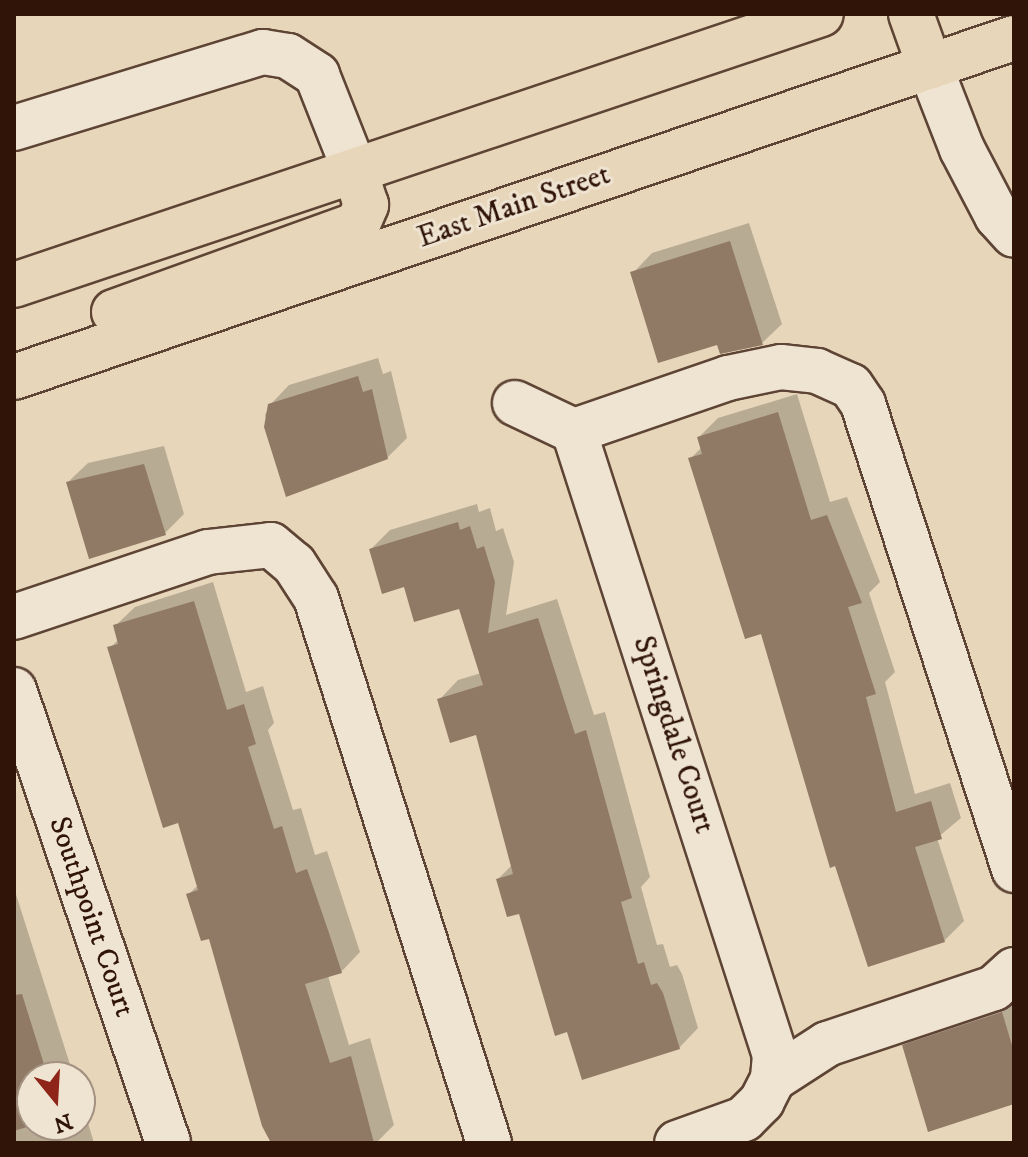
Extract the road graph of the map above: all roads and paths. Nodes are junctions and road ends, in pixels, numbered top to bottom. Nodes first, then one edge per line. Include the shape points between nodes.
1 (821, 14) edge
2 (911, 14) edge
3 (1014, 38) edge
4 (930, 67) junction
5 (14, 128) edge
6 (355, 171) junction
7 (1014, 235) edge
8 (14, 285) edge
9 (14, 357) edge
10 (14, 377) edge
11 (515, 403) dead end
12 (574, 431) junction
13 (14, 617) edge
14 (14, 690) edge
15 (1014, 870) edge
16 (1014, 970) edge
17 (768, 1090) junction
18 (168, 1143) edge
19 (489, 1143) edge
20 (677, 1143) edge

1 - 6 main road
2 - 4 main road
3 - 4 main road, East Main Street
4 - 7 street via 962,149 997,216
4 - 10 main road, East Main Street
5 - 6 street via 263,52 288,56 317,75
6 - 8 main road
6 - 9 main road via 366,205 358,224 115,311
11 - 12 street
12 - 15 street via 728,378 781,367 817,371 851,386 863,404
12 - 17 street, Springdale Court via 770,1031
13 - 19 street via 208,552 271,545 294,564 316,598
14 - 18 street, Southpoint Court
16 - 17 street via 994,988 827,1044
17 - 20 street via 744,1119

